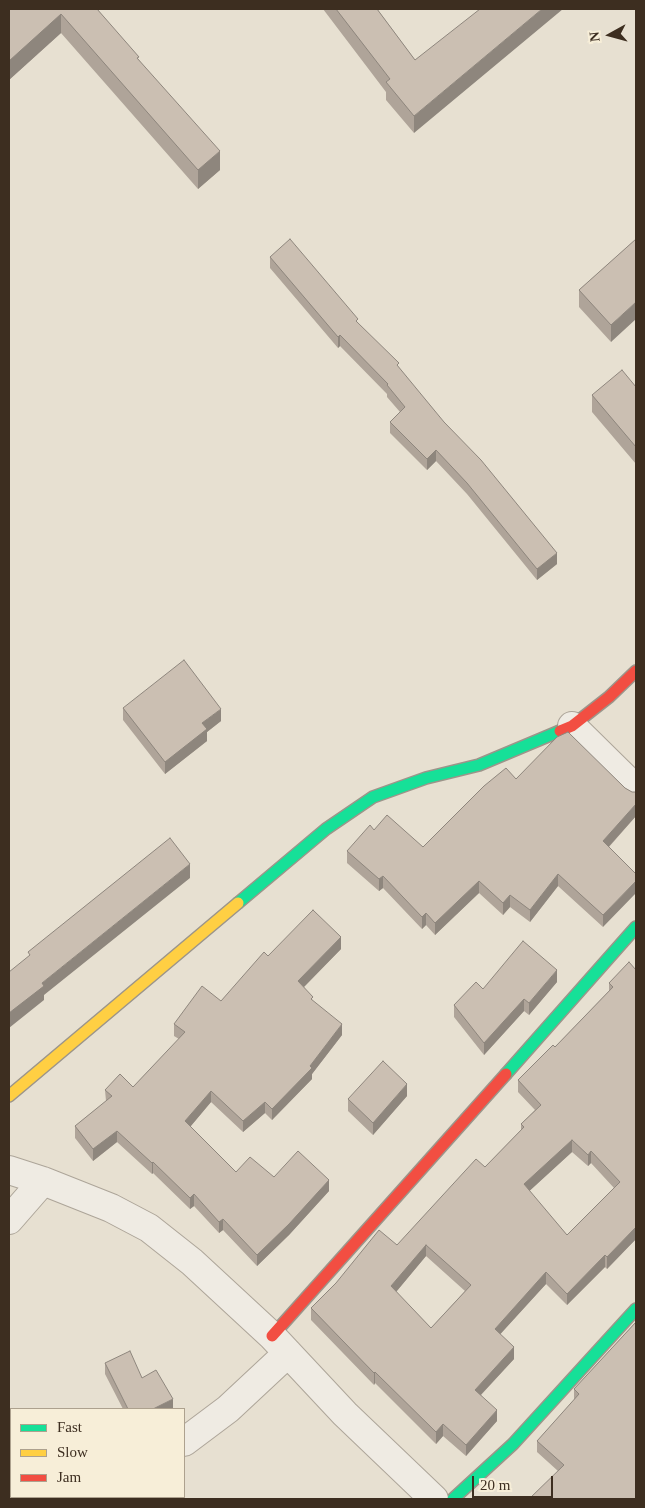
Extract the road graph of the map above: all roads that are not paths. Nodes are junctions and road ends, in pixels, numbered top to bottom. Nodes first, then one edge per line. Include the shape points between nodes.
1 (636, 671) edge
2 (572, 726) junction
3 (636, 789) edge
4 (636, 927) edge
5 (9, 1096) edge
6 (9, 1170) edge
7 (43, 1181) junction
8 (9, 1220) edge
9 (636, 1309) edge
10 (280, 1345) junction
11 (185, 1441) edge
12 (434, 1499) edge
13 (453, 1499) edge

1 - 2 street
2 - 3 street
2 - 5 street via 479,765 426,778 373,797 326,829
4 - 10 street
6 - 7 street
7 - 8 street
7 - 10 street via 111,1208 149,1228 192,1262
9 - 13 street via 512,1444
10 - 11 street via 228,1409
10 - 12 street via 345,1414

